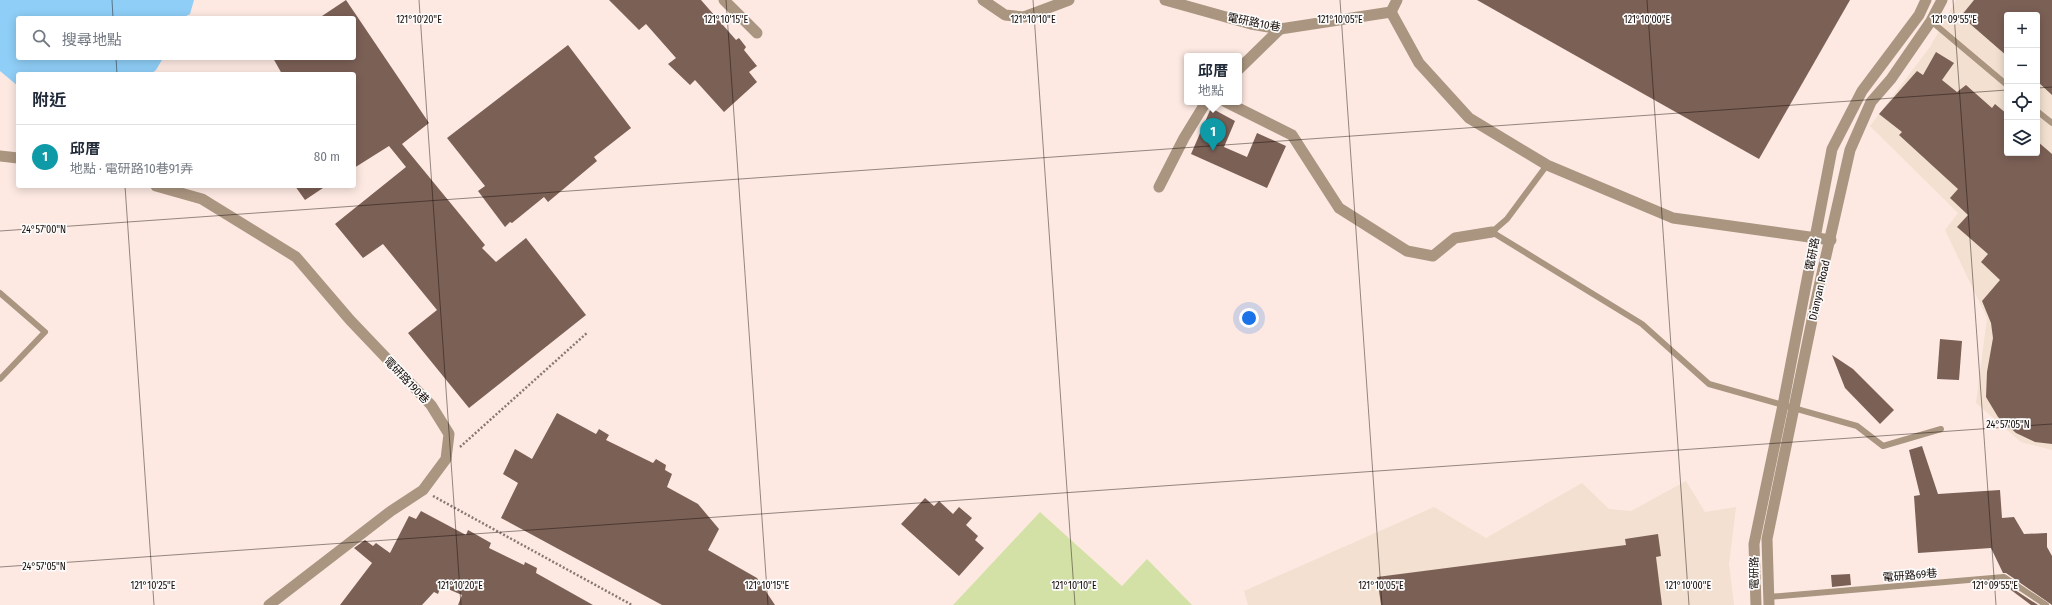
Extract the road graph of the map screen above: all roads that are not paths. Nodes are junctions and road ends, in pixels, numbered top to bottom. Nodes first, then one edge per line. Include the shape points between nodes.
1 (724, 0) edge
2 (982, 0) edge
3 (1069, 0) edge
4 (1165, 0) edge
5 (1397, 0) edge
6 (1926, 0) edge
7 (1942, 0) edge
8 (1391, 12) junction
9 (1931, 21) junction
10 (1280, 29) junction
11 (757, 33) dead end
12 (1242, 66) edge
13 (2006, 84) edge
14 (1204, 105) edge
15 (1232, 105) edge
16 (2040, 113) edge
17 (2052, 123) edge
18 (0, 156) edge
19 (16, 158) edge
20 (1547, 164) junction
21 (1159, 187) dead end
22 (163, 188) edge
23 (1492, 232) junction
24 (1815, 238) junction
25 (1830, 240) junction
26 (0, 293) edge
27 (0, 379) edge
28 (1788, 407) junction
29 (1940, 429) dead end
30 (1769, 601) edge
31 (269, 605) edge
32 (1756, 605) edge
33 (2046, 605) edge

1 - 11 street
2 - 3 street via 1005,14 1024,17
4 - 10 street, 電研路10巷 via 1251,24
5 - 8 street
6 - 24 street, 電研路 via 1919,15 1862,91 1832,149
7 - 9 street, Dianyan Road
8 - 10 street, 電研路10巷
8 - 20 street via 1420,63 1469,118
9 - 13 lane
9 - 25 street, Dianyan Road via 1891,79 1871,102 1850,150
10 - 12 street
14 - 21 street
15 - 23 street via 1292,135 1339,208 1406,251 1433,256 1455,238
16 - 17 lane
18 - 19 street
20 - 23 lane via 1507,219
20 - 24 street via 1673,218
22 - 31 street, 電研路190巷 via 202,199 296,257 350,320 431,405 449,434 446,459 423,490 391,511
23 - 28 lane via 1642,324 1709,384
24 - 25 street
24 - 28 street, 電研路
25 - 28 street, Dianyan Road
26 - 27 lane via 45,332
28 - 29 lane via 1857,426 1882,446
28 - 30 street, Dianyan Road via 1767,539
28 - 32 street, 電研路 via 1754,544
30 - 33 lane, 電研路69巷 via 2004,577

